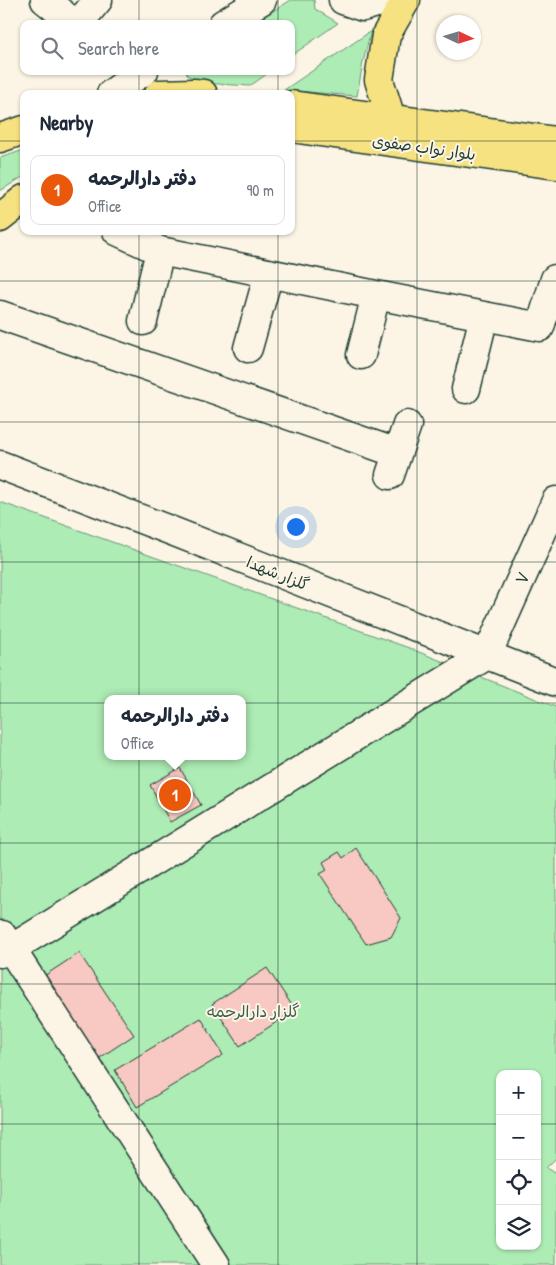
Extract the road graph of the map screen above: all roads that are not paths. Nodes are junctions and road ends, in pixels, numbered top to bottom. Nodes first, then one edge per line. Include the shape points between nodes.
1 (45, 0) edge
2 (98, 0) edge
3 (262, 0) edge
4 (344, 0) edge
5 (386, 0) edge
6 (406, 0) edge
7 (71, 20) edge
8 (80, 20) edge
9 (230, 20) edge
10 (295, 106) edge
11 (391, 118) junction
12 (295, 129) edge
13 (20, 131) edge
14 (0, 138) edge
15 (556, 140) edge
16 (556, 166) edge
17 (20, 202) edge
18 (0, 218) edge
19 (126, 235) edge
20 (160, 251) junction
21 (269, 273) junction
22 (556, 280) edge
23 (376, 295) junction
24 (0, 315) edge
25 (484, 316) junction
26 (143, 321) dead end
27 (248, 348) dead end
28 (361, 355) dead end
29 (466, 389) dead end
30 (407, 425) dead end
31 (0, 465) edge
32 (556, 501) edge
33 (487, 655) junction
34 (556, 682) edge
35 (3, 949) edge
36 (216, 1265) edge

1 - 7 street
2 - 8 street
3 - 9 street
4 - 5 street via 363,7
6 - 11 main road via 386,35 379,80
10 - 11 main road, بلوار نواب صفوی
11 - 15 main road, بلوار نواب صفوی
12 - 16 main road, بلوار نواب صفوی
13 - 14 main road
17 - 18 main road
19 - 20 street
20 - 21 street
20 - 26 street
21 - 23 street
21 - 27 street
22 - 25 street via 540,327
23 - 25 street
23 - 28 street
24 - 30 street via 393,464
25 - 29 street
31 - 33 street, گلزار شهدا
32 - 33 street, ۷
33 - 34 street, گلزار شهدا
33 - 35 street
35 - 36 street

